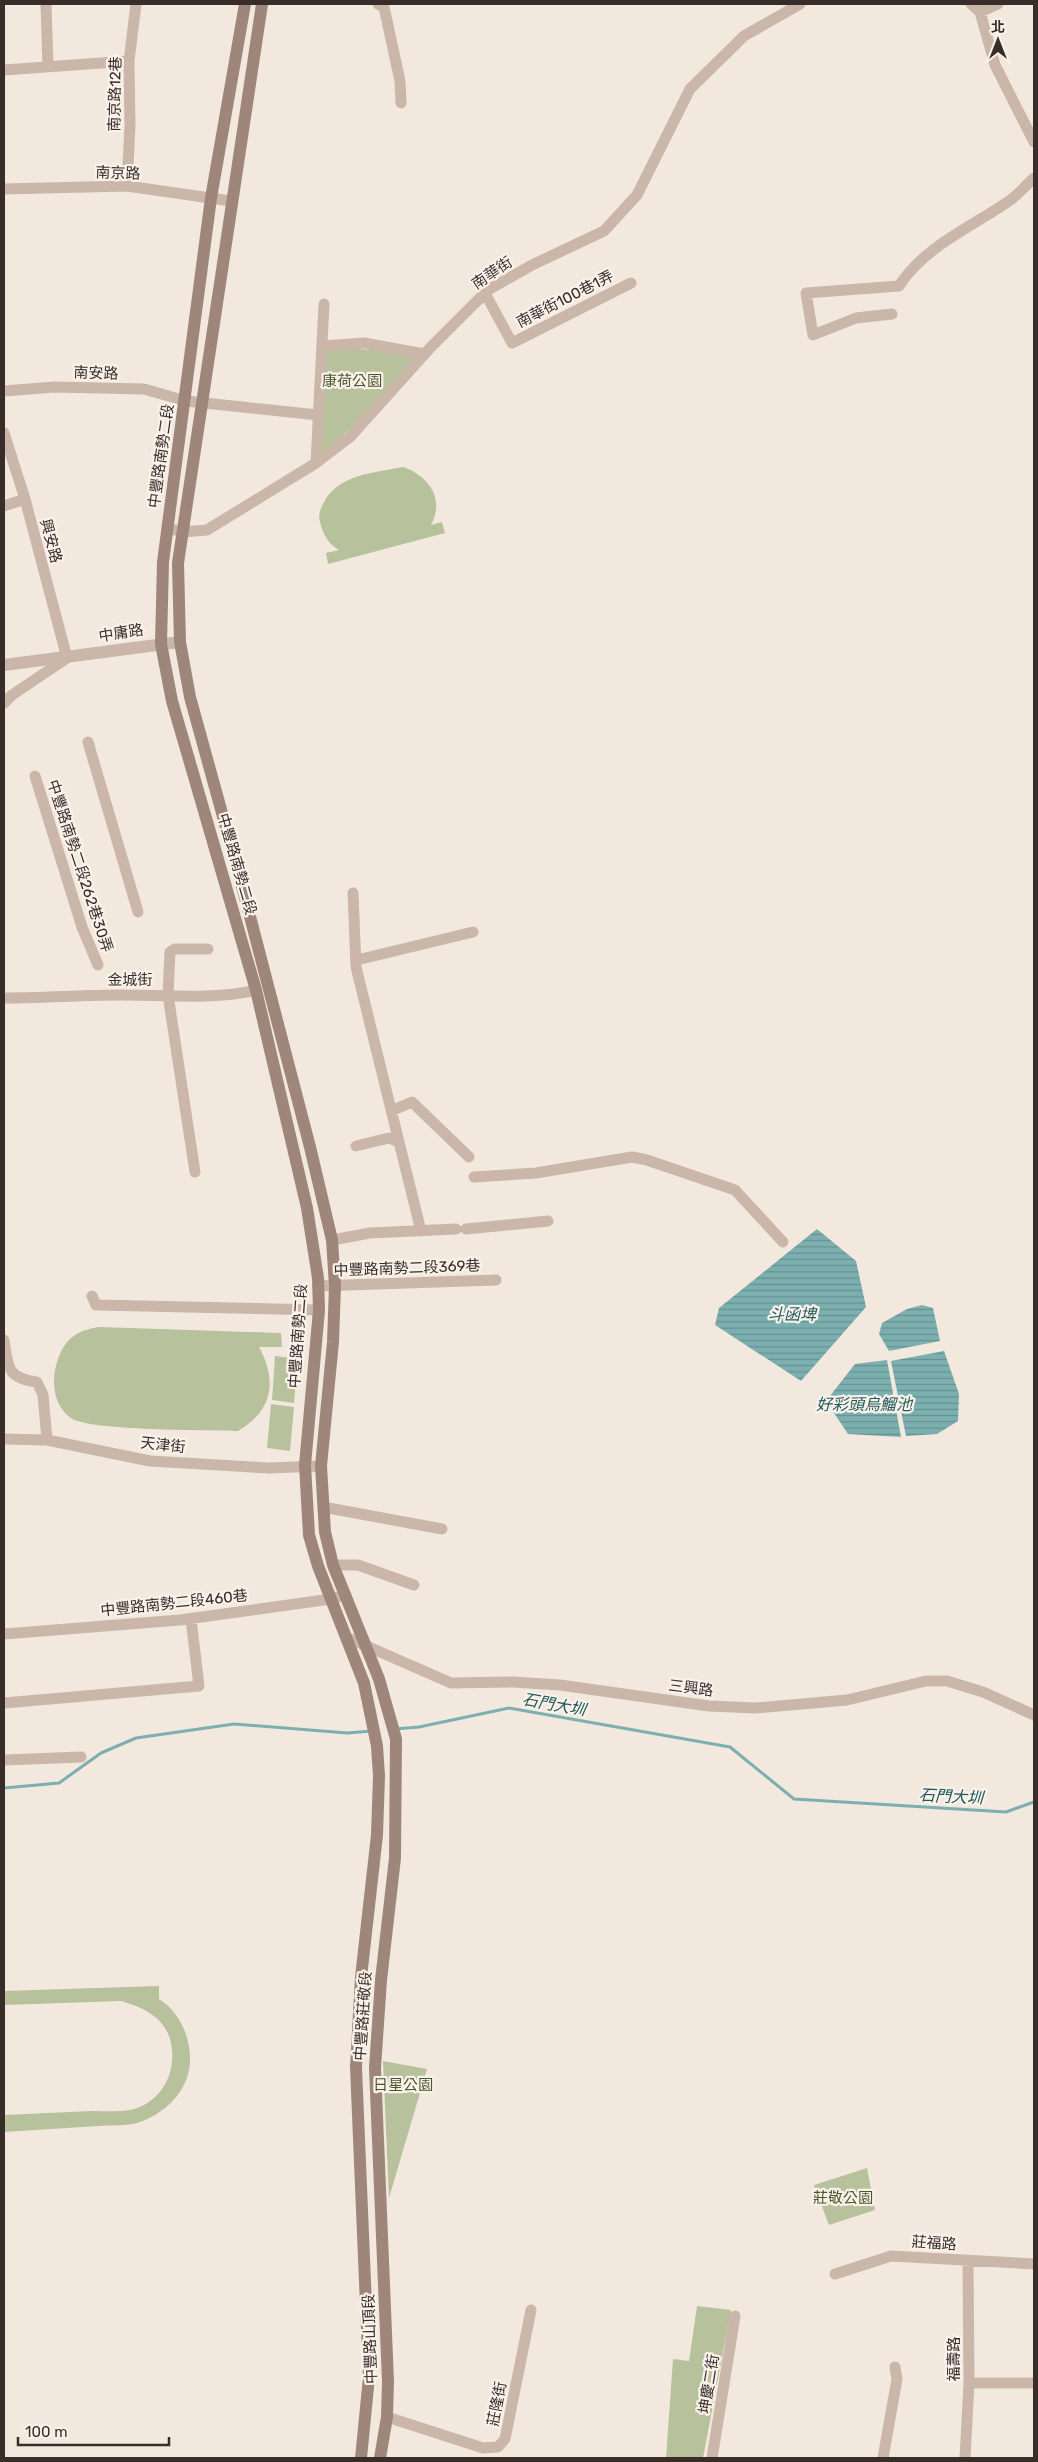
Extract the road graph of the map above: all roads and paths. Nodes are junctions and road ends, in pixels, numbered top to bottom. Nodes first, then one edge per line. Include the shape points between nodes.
1 (46, 4) edge
2 (136, 4) edge
3 (245, 4) edge
4 (262, 4) edge
5 (378, 4) edge
6 (800, 4) edge
7 (971, 4) edge
8 (998, 4) edge
9 (980, 12) junction
10 (129, 61) junction
11 (48, 66) junction
12 (4, 70) edge
13 (402, 102) dead end
14 (1034, 142) edge
15 (1034, 178) edge
16 (127, 186) junction
17 (4, 189) edge
18 (212, 198) junction
19 (231, 201) junction
20 (631, 283) dead end
21 (485, 293) junction
22 (324, 304) dead end
23 (892, 314) dead end
24 (322, 346) junction
25 (424, 354) junction
26 (4, 391) edge
27 (186, 400) junction
28 (201, 401) junction
29 (318, 415) junction
30 (4, 433) edge
31 (316, 463) junction
32 (25, 499) junction
33 (4, 506) edge
34 (168, 528) junction
35 (183, 532) junction
36 (180, 642) junction
37 (161, 644) junction
38 (67, 658) junction
39 (4, 665) edge
40 (4, 703) edge
41 (88, 742) dead end
42 (35, 776) dead end
43 (353, 893) dead end
44 (138, 912) dead end
45 (473, 932) dead end
46 (208, 949) dead end
47 (357, 960) junction
48 (98, 965) dead end
49 (256, 990) junction
50 (168, 995) junction
51 (4, 998) edge
52 (391, 1111) junction
53 (399, 1142) junction
54 (356, 1146) dead end
55 (469, 1157) dead end
56 (195, 1172) dead end
57 (474, 1177) dead end
58 (548, 1221) dead end
59 (421, 1231) junction
60 (332, 1240) junction
61 (783, 1242) dead end
62 (496, 1280) dead end
63 (318, 1286) junction
64 (336, 1286) junction
65 (92, 1296) dead end
66 (319, 1310) junction
67 (4, 1340) edge
68 (4, 1439) edge
69 (47, 1440) junction
70 (305, 1465) junction
71 (321, 1466) junction
72 (323, 1507) junction
73 (442, 1529) dead end
74 (334, 1565) junction
75 (414, 1585) dead end
76 (346, 1595) junction
77 (331, 1599) junction
78 (190, 1619) junction
79 (4, 1634) edge
80 (346, 1637) junction
81 (366, 1645) junction
82 (4, 1703) edge
83 (1034, 1715) edge
84 (81, 1757) dead end
85 (4, 1760) edge
86 (397, 1817) joint
87 (377, 1835) joint
88 (382, 2219) joint
89 (363, 2220) joint
90 (968, 2260) junction
91 (1034, 2264) edge
92 (835, 2274) dead end
93 (531, 2310) dead end
94 (735, 2316) dead end
95 (895, 2367) dead end
96 (969, 2382) junction
97 (1034, 2383) edge
98 (387, 2417) junction
99 (361, 2458) edge
100 (380, 2458) edge
101 (712, 2458) edge
102 (882, 2458) edge
103 (965, 2458) edge

1 - 11 street
2 - 10 street, 南京路12巷
3 - 18 main road, 中豐路南勢二段
4 - 19 main road, 中豐路南勢二段
5 - 13 street via 384,7
6 - 21 street, 南華街 via 744,36 690,89 637,195 604,231 532,265
7 - 9 street
8 - 9 street
9 - 14 street via 995,65
10 - 11 street
10 - 16 street, 南京路12巷
11 - 12 street
15 - 23 street via 1010,200 928,253 899,286 806,293 813,335 856,318
16 - 17 street, 南京路
16 - 18 street, 南京路
18 - 19 street, 南京路
18 - 27 main road, 中豐路南勢二段
19 - 28 main road, 中豐路南勢二段
20 - 21 street, 南華街100巷1弄 via 512,343
21 - 25 street, 南華街
22 - 24 street
24 - 25 street via 364,343
24 - 29 street
25 - 31 street, 南華街 via 350,437
26 - 27 street, 南安路 via 54,387 144,390
27 - 28 street, 南安路
27 - 34 main road, 中豐路南勢二段
28 - 29 street, 南安路
28 - 35 main road, 中豐路南勢二段
29 - 31 street
30 - 32 street, 興安路
31 - 35 street, 南華街 via 207,530
32 - 33 street
32 - 38 street, 興安路
34 - 35 street, 南華街
34 - 37 main road, 中豐路南勢二段 via 163,562
35 - 36 main road, 中豐路南勢二段 via 178,563
36 - 37 street, 中庸路
36 - 60 main road, 中豐路南勢二段 via 190,697 244,891
37 - 38 street, 中庸路
37 - 49 main road, 中豐路南勢二段 via 172,701
38 - 39 street, 中庸路
38 - 40 street, 中庸路
41 - 44 street
42 - 48 street, 中豐路南勢二段262巷30弄 via 82,927
43 - 47 street
45 - 47 street
46 - 50 street via 175,949 170,952
47 - 52 street via 356,967
49 - 50 street, 金城街 via 232,995
49 - 63 main road, 中豐路南勢二段 via 307,1208
50 - 51 street, 金城街
50 - 56 street
52 - 53 street
52 - 55 street via 412,1102
53 - 54 street via 389,1138
53 - 59 street
57 - 61 street via 536,1173 632,1158 647,1160 735,1190
58 - 59 street
59 - 60 street via 370,1233
60 - 64 main road, 中豐路南勢二段
62 - 64 street, 中豐路南勢二段369巷
63 - 64 street, 中豐路南勢二段369巷
63 - 66 main road, 中豐路南勢二段
64 - 71 main road, 中豐路南勢二段
65 - 66 street via 96,1306
66 - 70 main road, 中豐路南勢二段
67 - 69 street via 8,1368 22,1380 37,1382 43,1395
68 - 69 street, 天津街
69 - 70 street, 天津街 via 150,1460 269,1468
70 - 71 street, 天津街
70 - 77 main road, 中豐路南勢二段 via 309,1535
71 - 72 main road, 中豐路南勢二段
72 - 73 street
72 - 74 main road, 中豐路南勢二段 via 325,1532
74 - 75 street via 358,1566
74 - 76 main road, 中豐路南勢二段
76 - 77 street, 中豐路南勢二段460巷
76 - 81 main road, 中豐路南勢二段
77 - 78 street, 中豐路南勢二段460巷
77 - 80 main road, 中豐路南勢二段
78 - 79 street, 中豐路南勢二段460巷
78 - 82 street via 199,1686
80 - 81 street, 三興路
80 - 87 main road, 中豐路南勢二段 via 364,1683 377,1746
81 - 83 street, 三興路 via 452,1683 560,1685 709,1706 756,1708 847,1700 926,1681 947,1681 983,1692
81 - 86 main road, 中豐路南勢二段 via 396,1739
84 - 85 street
86 - 88 main road, 中豐路莊敬段 via 380,1980 375,2068
87 - 89 main road, 中豐路莊敬段 via 361,1978 356,2067
88 - 98 main road, 中豐路山頂段
89 - 99 main road, 中豐路山頂段 via 369,2377
90 - 91 street, 莊福路
90 - 92 street, 莊福路 via 891,2256
90 - 96 street, 福壽路
93 - 98 street, 莊隆街 via 506,2439 498,2447 483,2448
94 - 101 street, 坤慶二街
95 - 102 street via 897,2379
96 - 97 street
96 - 103 street, 福壽路
98 - 100 main road, 中豐路山頂段

